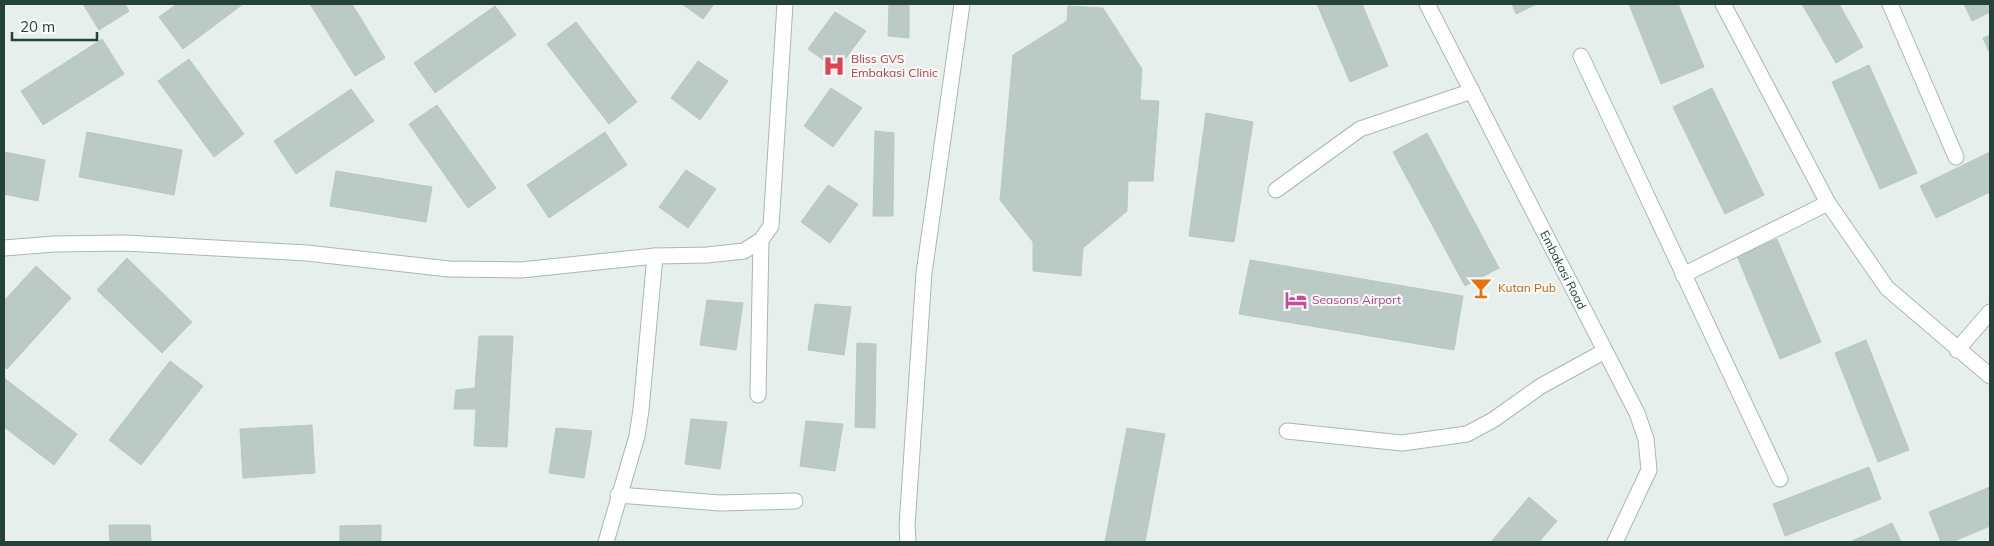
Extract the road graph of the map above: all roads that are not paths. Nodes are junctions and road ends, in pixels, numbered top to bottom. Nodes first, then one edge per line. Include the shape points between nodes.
1 (785, 4) edge
2 (962, 4) edge
3 (1427, 4) edge
4 (1723, 4) edge
5 (1890, 4) edge
6 (1581, 56) dead end
7 (1472, 91) junction
8 (1956, 157) dead end
9 (1276, 190) dead end
10 (1828, 203) junction
11 (761, 240) junction
12 (4, 248) edge
13 (655, 256) junction
14 (1683, 275) junction
15 (1990, 312) edge
16 (1957, 350) junction
17 (1605, 351) junction
18 (1990, 376) edge
19 (758, 395) dead end
20 (1287, 431) dead end
21 (1780, 479) dead end
22 (618, 495) junction
23 (795, 501) dead end
24 (606, 542) edge
25 (908, 542) edge
26 (1615, 542) edge

1 - 11 street via 773,211 771,226
2 - 25 street via 924,273
3 - 7 street, Embakasi Road
4 - 10 street
5 - 8 street
6 - 14 street
7 - 9 street via 1360,129
7 - 17 street, Embakasi Road
10 - 14 street
10 - 16 street via 1887,288
11 - 13 street via 744,251
11 - 19 street
12 - 13 street via 125,243 307,253 458,269 521,270
13 - 22 street via 641,410 632,456
14 - 21 street
15 - 16 street
16 - 18 street
17 - 20 street via 1541,386 1467,434 1402,443
17 - 26 street, Embakasi Road via 1637,414 1646,439 1649,470
22 - 23 street via 720,503
22 - 24 street

